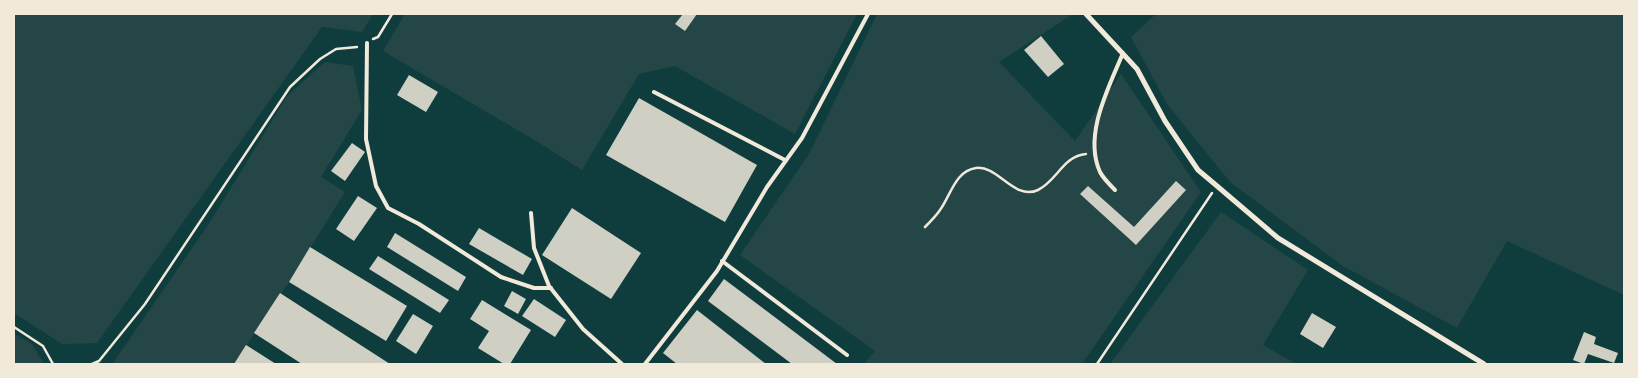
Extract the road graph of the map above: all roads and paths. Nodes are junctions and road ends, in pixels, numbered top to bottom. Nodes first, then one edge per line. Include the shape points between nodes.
1 (392, 14) edge
2 (868, 14) edge
3 (1086, 14) edge
4 (367, 43) junction
5 (1123, 53) junction
6 (654, 92) dead end
7 (1095, 154) junction
8 (785, 160) junction
9 (1216, 186) junction
10 (1114, 190) dead end
11 (531, 212) dead end
12 (925, 228) dead end
13 (722, 261) junction
14 (551, 288) junction
15 (14, 327) edge
16 (847, 355) dead end
17 (53, 364) edge
18 (92, 364) edge
19 (622, 364) edge
20 (646, 364) edge
21 (1097, 364) edge
22 (1484, 364) edge

1 - 4 path via 378,37
2 - 8 lane via 802,138
3 - 5 street
4 - 14 lane via 366,139 376,186 388,208 501,277 534,288
4 - 18 path via 360,47 336,49 290,87 146,304 99,361
5 - 7 lane via 1103,105 1095,138
5 - 9 street via 1138,69 1165,121 1198,170
6 - 8 lane
7 - 10 lane via 1101,173
7 - 12 path via 1074,156 1046,184 1031,192 1020,190 986,169 969,170 960,175 941,209
8 - 13 lane
9 - 21 path
9 - 22 street via 1278,238
11 - 14 lane via 534,248
13 - 16 lane
13 - 20 lane
14 - 19 lane via 583,329
15 - 17 path via 43,346

